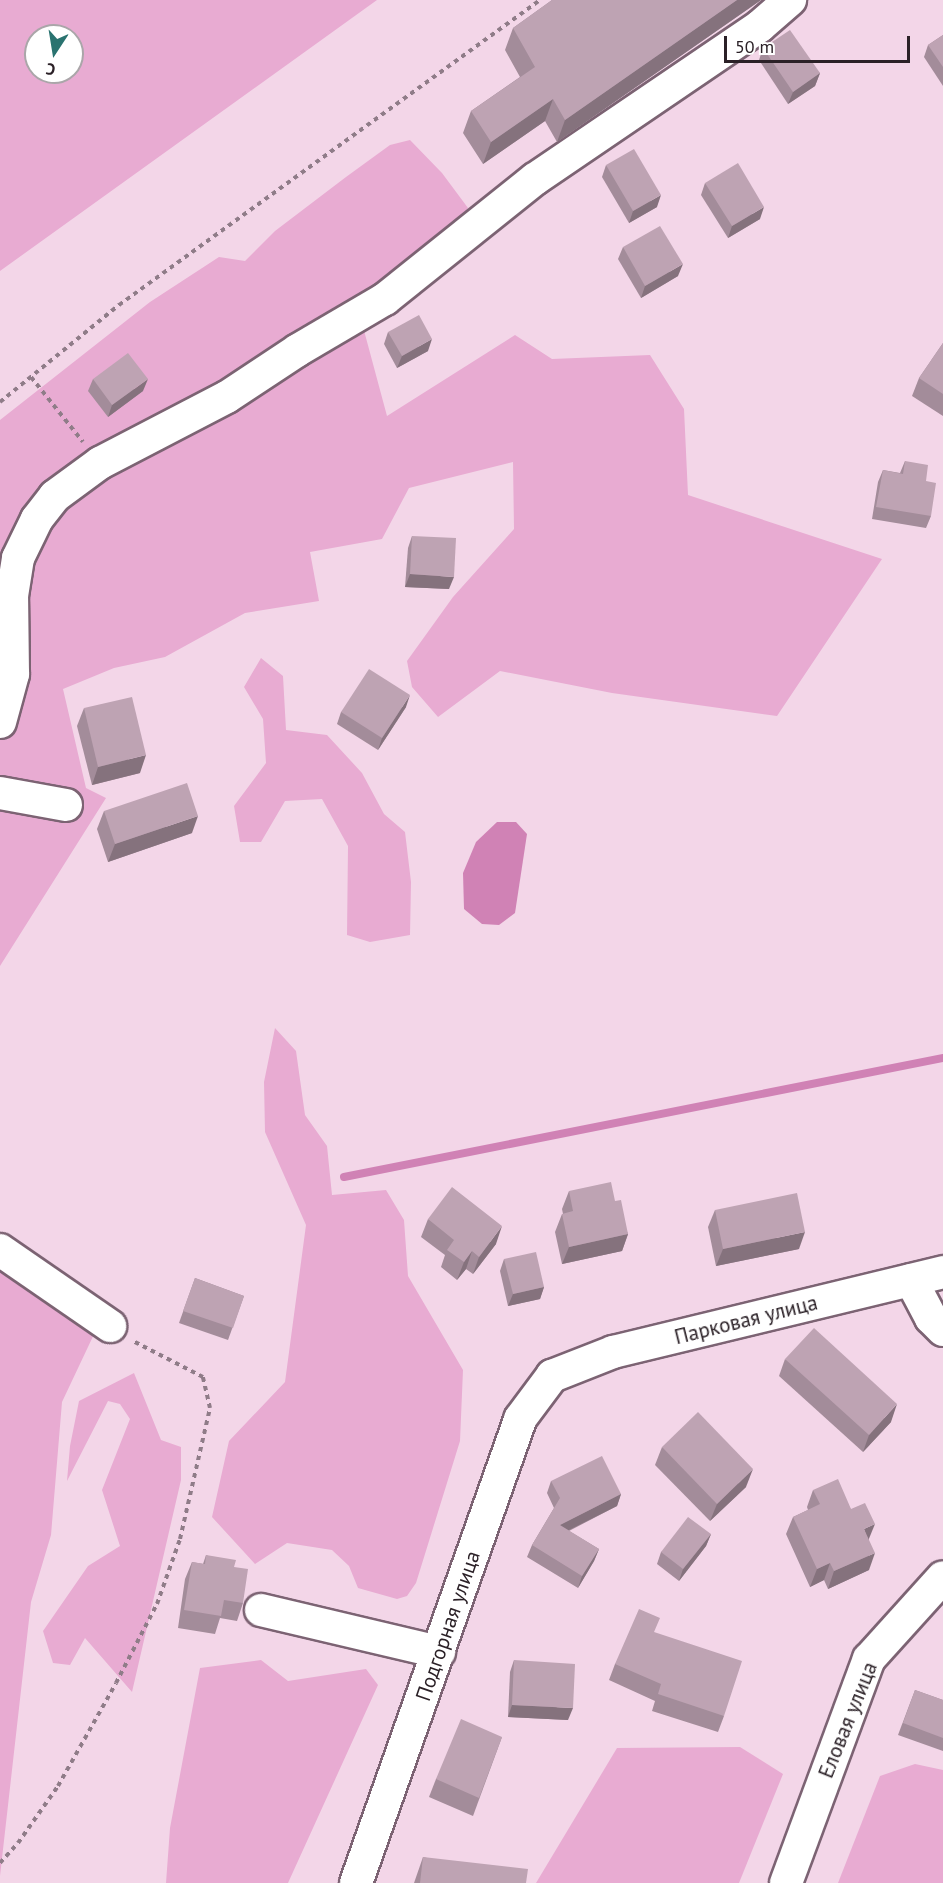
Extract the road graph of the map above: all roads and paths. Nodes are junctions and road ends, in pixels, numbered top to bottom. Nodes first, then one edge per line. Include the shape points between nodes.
1 (540, 0) edge
2 (789, 0) edge
3 (31, 377) junction
4 (0, 402) edge
5 (100, 463) junction
6 (0, 722) edge
7 (0, 793) edge
8 (66, 805) dead end
9 (0, 1250) edge
10 (943, 1272) edge
11 (911, 1280) junction
12 (110, 1326) joint
13 (943, 1330) edge
14 (552, 1376) joint
15 (943, 1577) edge
16 (261, 1610) dead end
17 (439, 1652) junction
18 (0, 1863) edge
19 (356, 1883) edge
20 (786, 1883) edge

1 - 3 path via 119,304
2 - 5 street via 760,26 535,179 384,299 227,398
3 - 4 path
3 - 5 path
5 - 6 street via 55,496 37,519 18,558 12,596 13,674
7 - 8 street
9 - 12 street
10 - 11 street, Парковая улица
11 - 13 street via 931,1318
11 - 14 street, Парковая улица via 613,1352
12 - 18 path via 149,1352 203,1377 210,1408 180,1539 157,1604 58,1786
14 - 17 street, Подгорная улица via 520,1419
15 - 20 street, Еловая улица via 869,1659
16 - 17 street
17 - 19 street, Подгорная улица

